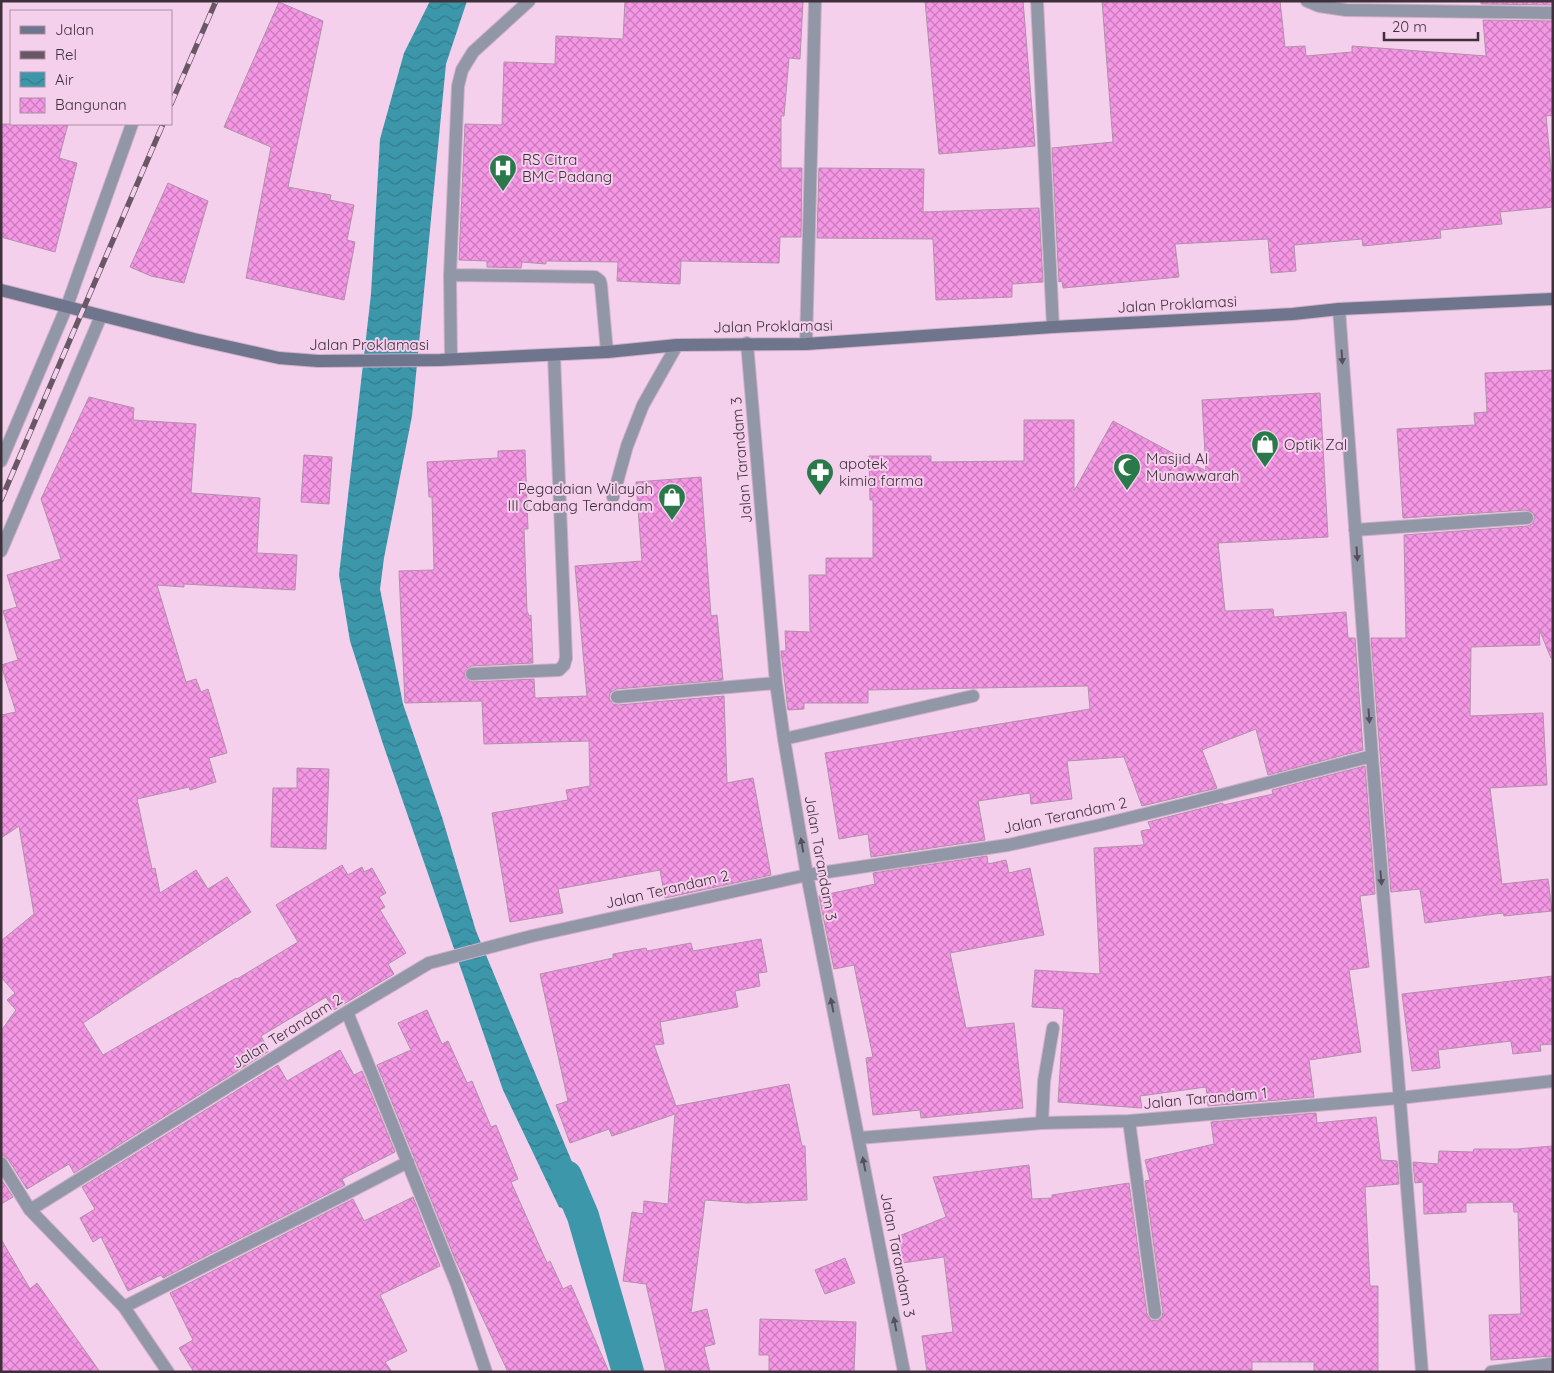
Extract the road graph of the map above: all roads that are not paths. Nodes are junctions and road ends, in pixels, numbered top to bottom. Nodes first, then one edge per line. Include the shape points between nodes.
1 (529, 1) edge
2 (815, 1) edge
3 (1037, 1) edge
4 (1307, 1) edge
5 (1553, 13) edge
6 (132, 125) edge
7 (450, 275) junction
8 (1, 290) edge
9 (1553, 299) edge
10 (67, 306) junction
11 (1338, 308) junction
12 (101, 316) junction
13 (1053, 327) junction
14 (747, 343) junction
15 (806, 344) junction
16 (677, 345) junction
17 (607, 352) junction
18 (554, 355) junction
19 (446, 359) junction
20 (1, 461) edge
21 (613, 497) dead end
22 (1527, 518) dead end
23 (1355, 530) junction
24 (1, 551) edge
25 (472, 674) dead end
26 (776, 682) junction
27 (974, 696) dead end
28 (617, 697) dead end
29 (784, 739) junction
30 (1372, 756) junction
31 (807, 875) junction
32 (347, 1012) junction
33 (1053, 1028) dead end
34 (1553, 1081) edge
35 (1399, 1098) junction
36 (1129, 1121) junction
37 (1042, 1123) junction
38 (858, 1138) junction
39 (408, 1162) junction
40 (1, 1163) edge
41 (30, 1210) junction
42 (124, 1307) junction
43 (1155, 1313) dead end
44 (1550, 1364) dead end
45 (168, 1372) edge
46 (486, 1372) edge
47 (904, 1372) edge
48 (1422, 1372) edge
49 (1491, 1372) edge

1 - 7 street via 472,52 462,70 458,86
2 - 15 street
3 - 13 street
4 - 5 street via 1346,10
6 - 10 street
7 - 17 street via 595,277 601,285
7 - 19 street
8 - 10 main road, Jalan Proklamasi
9 - 11 main road, Jalan Proklamasi
10 - 12 main road, Jalan Proklamasi
10 - 20 street
11 - 13 main road, Jalan Proklamasi via 1293,314
11 -> 23 street
12 - 19 main road, Jalan Proklamasi via 279,358 318,361
12 - 24 street
13 - 15 main road, Jalan Proklamasi
14 - 15 main road, Jalan Proklamasi
14 - 16 main road, Jalan Proklamasi
14 - 26 street, Jalan Tarandam 3
16 - 17 main road, Jalan Proklamasi
16 - 21 street via 643,405 627,446
17 - 18 main road, Jalan Proklamasi
18 - 19 main road, Jalan Proklamasi
18 - 25 street via 566,658 559,670
22 - 23 street
23 -> 30 street
26 - 28 street
26 - 29 street, Jalan Tarandam 3
27 - 29 street
31 -> 29 street, Jalan Tarandam 3
30 - 31 street, Jalan Terandam 2 via 1008,845
30 -> 35 street
31 - 32 street, Jalan Terandam 2 via 667,905 429,964
38 -> 31 street, Jalan Tarandam 3
32 - 39 street
32 - 41 street, Jalan Terandam 2
33 - 37 street via 1044,1081
34 - 35 street, Jalan Tarandam 1
35 - 36 street, Jalan Tarandam 1
35 - 48 street
36 - 37 street, Jalan Tarandam 1
36 - 43 street
37 - 38 street, Jalan Tarandam 1
47 -> 38 street, Jalan Tarandam 3
39 - 42 street
39 - 46 street via 457,1285
40 - 41 street
41 - 42 street
42 - 45 street
44 - 49 street

